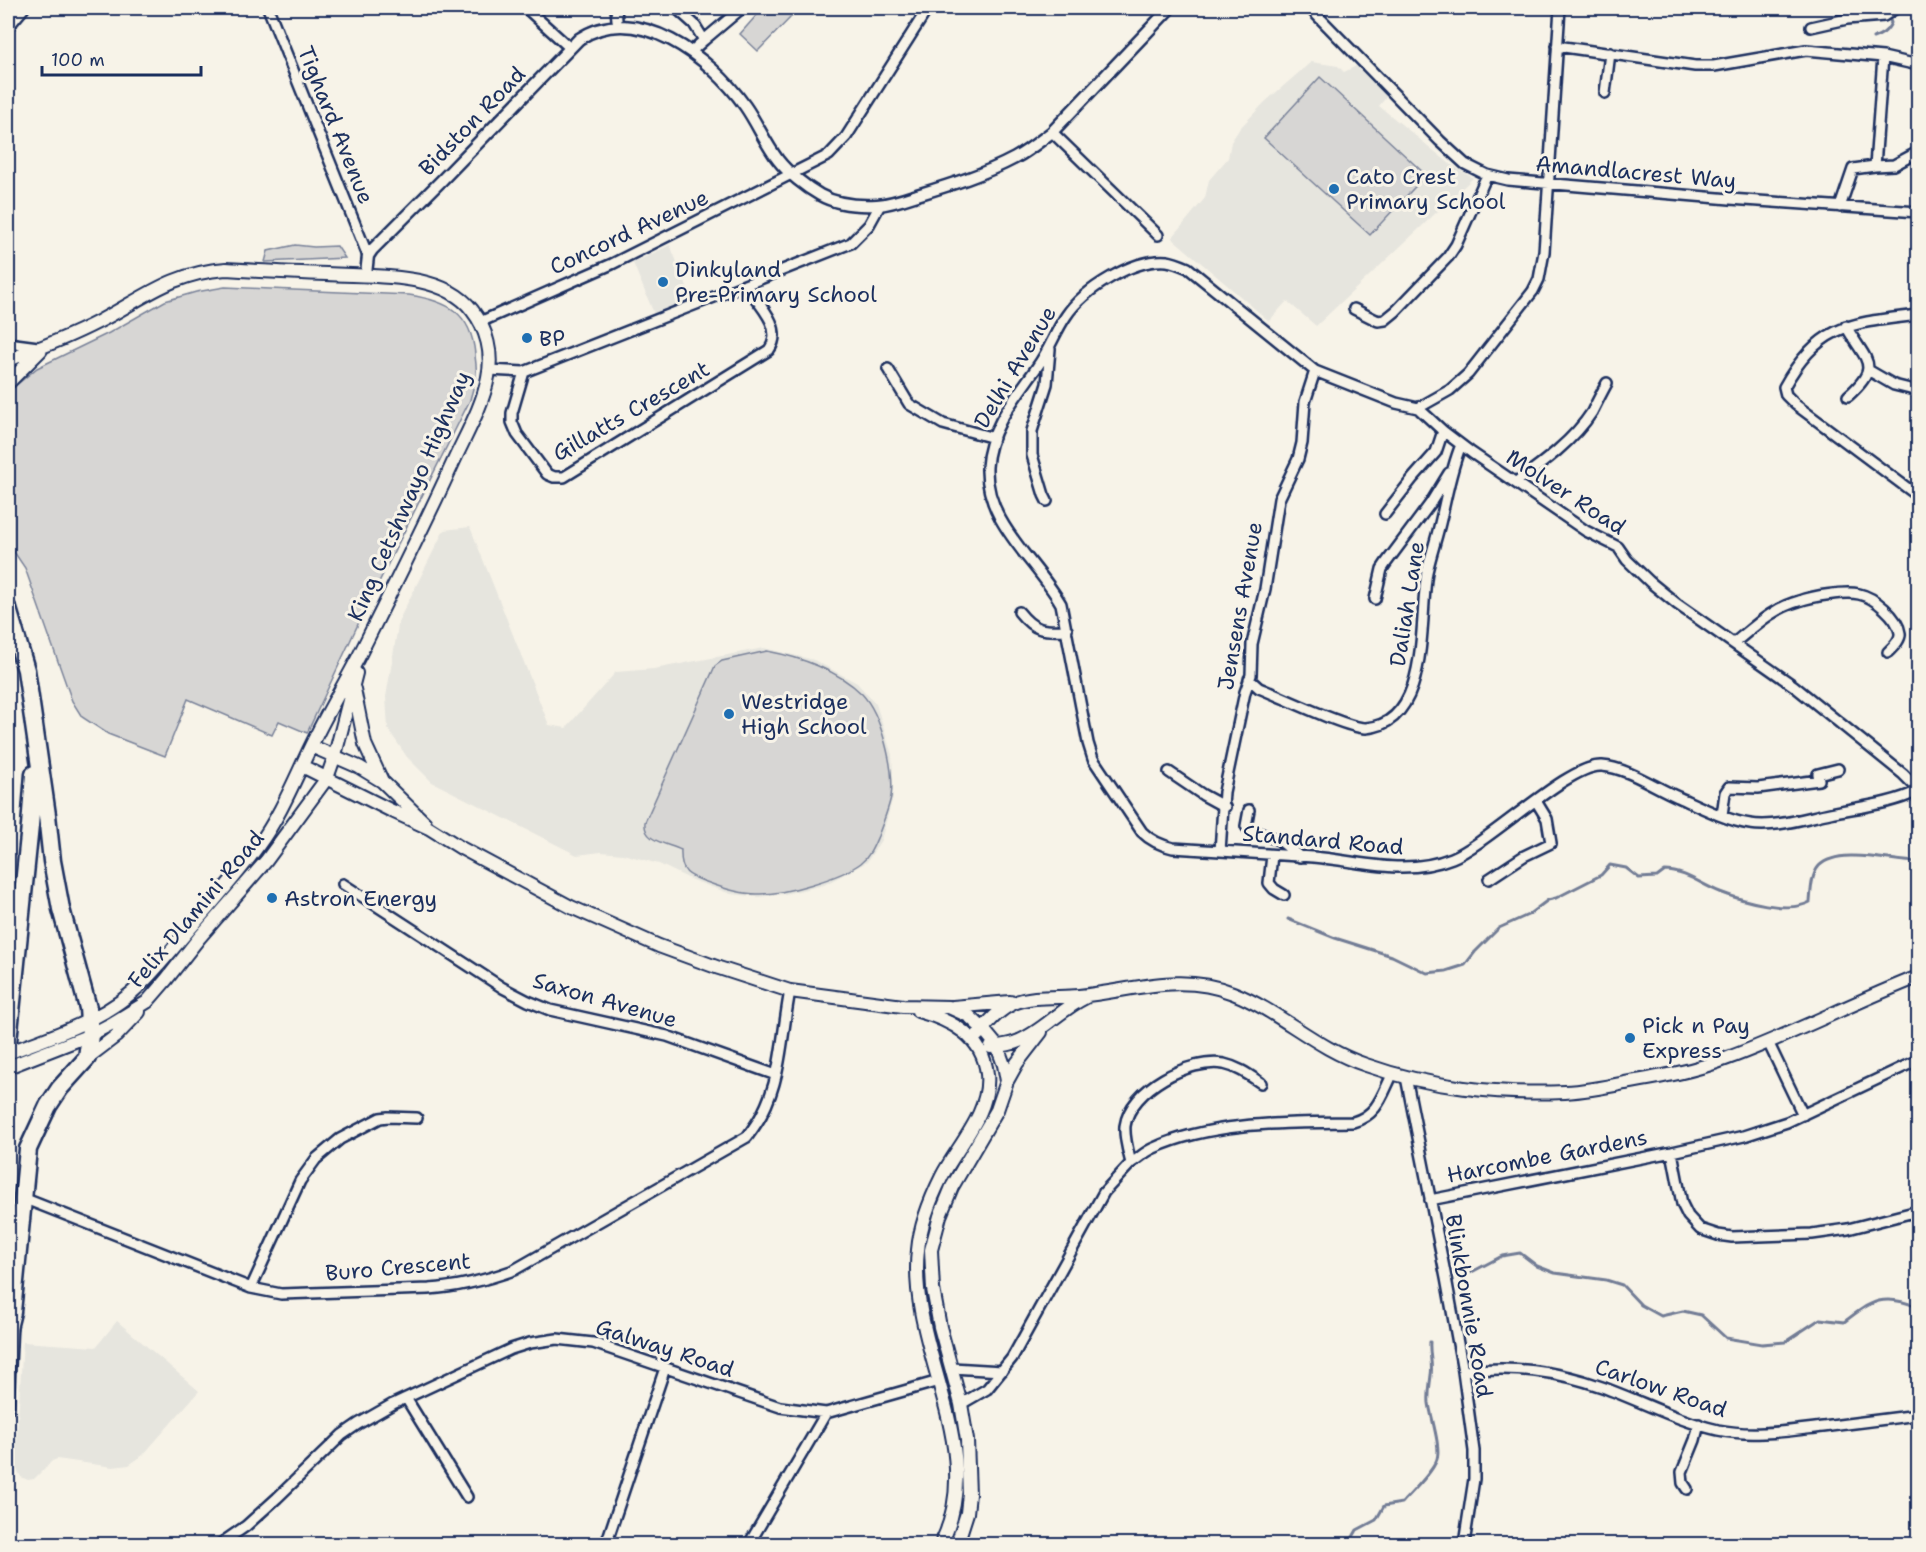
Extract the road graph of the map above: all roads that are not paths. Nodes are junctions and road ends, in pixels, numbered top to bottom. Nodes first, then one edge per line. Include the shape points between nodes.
1 (24, 8) edge
2 (268, 8) edge
3 (526, 8) edge
4 (616, 8) edge
5 (676, 8) edge
6 (742, 8) edge
7 (928, 8) edge
8 (1170, 8) edge
9 (1310, 8) edge
10 (1560, 8) edge
11 (1896, 8) edge
12 (617, 20) junction
13 (8, 25) edge
14 (1811, 27) dead end
15 (704, 40) junction
16 (1557, 46) junction
17 (570, 48) junction
18 (694, 50) junction
19 (1610, 53) junction
20 (1883, 57) junction
21 (1918, 65) edge
22 (1605, 93) dead end
23 (1052, 132) junction
24 (1918, 153) edge
25 (1875, 166) junction
26 (793, 174) junction
27 (1487, 175) junction
28 (1548, 184) junction
29 (879, 205) junction
30 (1840, 207) junction
31 (1918, 212) edge
32 (1158, 235) dead end
33 (368, 256) junction
34 (1173, 262) joint
35 (366, 274) junction
36 (746, 286) junction
37 (1354, 309) dead end
38 (1918, 315) edge
39 (480, 322) junction
40 (1846, 327) junction
41 (8, 343) edge
42 (44, 347) junction
43 (1050, 347) junction
44 (8, 360) edge
45 (888, 369) dead end
46 (489, 370) junction
47 (1868, 370) junction
48 (1315, 371) junction
49 (524, 372) junction
50 (8, 383) edge
51 (1607, 383) dead end
52 (1918, 391) edge
53 (1848, 396) dead end
54 (1418, 408) junction
55 (1443, 431) junction
56 (994, 438) junction
57 (1461, 445) junction
58 (1452, 468) junction
59 (1516, 482) junction
60 (1918, 496) edge
61 (1047, 501) dead end
62 (1385, 514) dead end
63 (1375, 599) dead end
64 (8, 609) edge
65 (1019, 612) dead end
66 (1067, 630) junction
67 (1734, 643) junction
68 (1888, 652) dead end
69 (360, 654) junction
70 (1249, 679) junction
71 (353, 682) junction
72 (36, 743) junction
73 (312, 746) junction
74 (335, 755) junction
75 (302, 766) junction
76 (1838, 769) dead end
77 (1169, 772) dead end
78 (327, 778) junction
79 (382, 781) junction
80 (1918, 790) edge
81 (1536, 801) junction
82 (1225, 807) junction
83 (1249, 810) dead end
84 (1722, 815) junction
85 (429, 828) junction
86 (1150, 840) joint
87 (1220, 851) junction
88 (1272, 855) junction
89 (1300, 856) junction
90 (1489, 879) dead end
91 (343, 884) dead end
92 (1284, 895) dead end
93 (1918, 977) edge
94 (790, 991) junction
95 (1092, 994) junction
96 (147, 1002) junction
97 (1017, 1002) junction
98 (903, 1006) junction
99 (949, 1007) junction
100 (1047, 1023) junction
101 (90, 1027) junction
102 (983, 1029) junction
103 (8, 1041) edge
104 (1768, 1042) junction
105 (976, 1045) junction
106 (997, 1046) junction
107 (8, 1053) edge
108 (87, 1058) junction
109 (1918, 1060) edge
110 (8, 1067) edge
111 (1393, 1073) junction
112 (776, 1075) junction
113 (1406, 1077) junction
114 (1007, 1081) junction
115 (1261, 1083) dead end
116 (1803, 1115) junction
117 (417, 1118) dead end
118 (1672, 1152) junction
119 (1131, 1163) junction
120 (23, 1198) junction
121 (1430, 1200) junction
122 (1918, 1211) edge
123 (251, 1288) junction
124 (10, 1320) edge
125 (665, 1368) junction
126 (952, 1368) junction
127 (1002, 1371) junction
128 (1463, 1371) junction
129 (939, 1381) junction
130 (406, 1398) junction
131 (961, 1404) junction
132 (8, 1409) edge
133 (826, 1413) junction
134 (1918, 1415) edge
135 (1699, 1424) junction
136 (1687, 1489) dead end
137 (467, 1497) dead end
138 (220, 1545) edge
139 (606, 1545) edge
140 (749, 1545) edge
141 (941, 1545) edge
142 (957, 1545) edge
143 (1464, 1545) edge

1 - 13 street
2 - 33 street, Tighard Avenue
3 - 17 street
4 - 12 street
5 - 15 street via 694,24
6 - 15 street
7 - 26 street, Concord Avenue via 843,142 830,155
8 - 23 street
9 - 27 street, Amandlacrest Way via 1440,141 1466,164
10 - 16 street
11 - 14 street via 1884,16
12 - 17 street, Bidston Road via 592,28
12 - 18 street via 653,23
15 - 18 street
16 - 19 street
16 - 28 street
17 - 33 street, Bidston Road
18 - 26 street via 727,82 778,160
19 - 20 street via 1695,66 1806,50
19 - 22 street
20 - 21 street
20 - 25 street
23 - 29 street via 1000,165
23 - 32 street
24 - 25 street via 1894,165
25 - 30 street via 1853,169
26 - 29 street via 820,195 838,202
26 - 39 street, Concord Avenue via 612,264
27 - 28 street, Amandlacrest Way
27 - 37 street via 1448,257 1396,311 1378,321
28 - 30 street, Amandlacrest Way
28 - 54 street via 1542,267 1533,291 1468,374 1450,390
29 - 36 street via 869,225 851,243
30 - 31 street, Amandlacrest Way
33 - 35 street
34 - 43 street, Delhi Avenue via 1146,263 1126,270 1085,295 1067,314
34 - 48 street, Molver Road via 1202,277
35 - 39 main road, King Cetshwayo Highway via 442,289 466,303
35 - 42 main road, King Cetshwayo Highway via 226,269 194,273 154,289
36 - 49 street
36 - 49 street, Gillatts Crescent via 773,326 775,339 769,350 564,477 547,474 514,427 513,413
38 - 40 street
39 - 46 main road, King Cetshwayo Highway via 488,345
40 - 47 street
40 - 60 street via 1826,336 1808,353 1784,387 1786,395
41 - 42 street
42 - 44 main road
42 - 50 main road
43 - 56 street, Delhi Avenue via 1017,394
43 - 61 street via 1047,384 1032,431 1031,452
45 - 56 street via 909,404 943,424
46 - 49 street
46 - 69 main road, King Cetshwayo Highway via 483,394 450,467
47 - 52 street via 1894,385
47 - 53 street
48 - 54 street, Molver Road
48 - 70 street, Jensens Avenue via 1305,402 1300,451 1279,500
51 - 59 street via 1579,428
54 - 55 street, Molver Road
55 - 57 street, Molver Road
55 - 62 street via 1436,452
56 - 66 street, Delhi Avenue via 987,468 997,514 1052,587
57 - 58 street, Daliah Lane
57 - 59 street, Molver Road
58 - 63 street via 1386,563
58 - 70 street, Daliah Lane via 1427,572 1419,657 1413,685 1400,711 1391,720 1365,728 1259,688
59 - 67 street, Molver Road via 1586,531 1618,547 1650,582
64 - 72 highway via 26,670
65 - 66 street via 1035,628
66 - 86 street, Delhi Avenue via 1093,759
67 - 68 street via 1784,606 1853,593 1867,596 1894,620 1901,634
67 - 80 street, Molver Road via 1794,686 1904,774
69 - 71 main road, King Cetshwayo Highway
69 - 73 main road, King Cetshwayo Highway
70 - 82 street, Jensens Avenue via 1224,792
71 - 74 main road, King Cetshwayo Highway
71 - 79 main road via 365,744
72 - 101 highway via 61,909
72 - 103 highway
73 - 74 main road
73 - 75 main road, King Cetshwayo Highway
74 - 78 main road, Felix Dlamini Road
74 - 79 main road
75 - 78 main road
75 - 101 main road, Felix Dlamini Road via 258,847 144,982
76 - 84 street via 1818,774 1819,780 1758,788 1729,787
77 - 82 street
78 - 85 main road
78 - 96 main road, Felix Dlamini Road via 266,861
79 - 85 main road
80 - 84 street, Standard Road via 1887,801 1776,824 1747,824
81 - 84 street, Standard Road via 1581,771 1601,765
81 - 89 street, Standard Road via 1469,849 1442,861 1400,868
81 - 90 street via 1547,819 1551,843
82 - 87 street, Jensens Avenue
83 - 89 street via 1249,830 1279,840
85 - 94 main road via 571,907 659,946
86 - 87 street, Standard Road via 1173,848
87 - 88 street, Standard Road
88 - 89 street, Standard Road
88 - 92 street via 1269,883
91 - 112 street, Saxon Avenue via 528,1002 668,1036
93 - 104 main road
94 - 98 main road
94 - 112 street, Buro Crescent
95 - 97 main road
95 - 100 main road
95 - 111 main road via 1161,983 1222,990 1254,1003 1340,1056
96 - 101 main road, Felix Dlamini Road via 118,1021
96 - 108 main road via 123,1030
97 - 99 main road
97 - 102 main road
98 - 99 main road
98 - 105 main road via 943,1018
99 - 102 main road via 969,1016
100 - 106 main road via 1018,1041
100 - 114 main road
101 - 107 main road, Felix Dlamini Road via 69,1030
101 - 108 highway
101 - 110 main road, Felix Dlamini Road
102 - 105 main road
102 - 106 main road
104 - 113 main road via 1727,1059 1670,1075 1567,1092 1510,1091
104 - 116 street
105 - 106 main road
105 - 129 main road via 987,1072 986,1098 942,1176 918,1250 922,1320
106 - 114 main road
108 - 120 highway via 60,1088 38,1124 28,1149
109 - 116 street, Harcombe Gardens
111 - 113 main road
111 - 119 street via 1373,1112 1364,1119 1210,1131 1151,1149
112 - 123 street, Buro Crescent via 762,1115 747,1137 514,1270 470,1284 429,1289 281,1294
113 - 121 street, Blinkbonnie Road
114 - 126 main road via 997,1110 952,1187 931,1250 933,1289
115 - 119 street via 1230,1065 1211,1063 1197,1065 1151,1087 1140,1096 1125,1125
116 - 118 street, Harcombe Gardens via 1767,1130
117 - 123 street via 380,1118 340,1139 316,1158 300,1181
118 - 121 street, Harcombe Gardens
118 - 122 street, Harcombe Gardens via 1688,1216 1700,1229 1718,1235 1812,1234
119 - 127 street via 1104,1192
120 - 123 street, Buro Crescent
120 - 124 highway
121 - 128 street, Blinkbonnie Road
124 - 132 street
125 - 130 street, Galway Road via 593,1343 557,1339 530,1342
125 - 133 street, Galway Road via 780,1407
125 - 139 street
126 - 127 street
126 - 131 main road
127 - 131 street via 987,1389
128 - 135 street, Carlow Road via 1517,1368 1554,1373
128 - 143 street, Blinkbonnie Road via 1474,1451
129 - 133 street, Galway Road
129 - 141 main road via 956,1467 954,1503
130 - 137 street
130 - 138 street, Galway Road via 342,1435 269,1505
131 - 142 main road via 969,1494
133 - 140 street
134 - 135 street, Carlow Road via 1776,1433 1742,1434
135 - 136 street via 1682,1473

